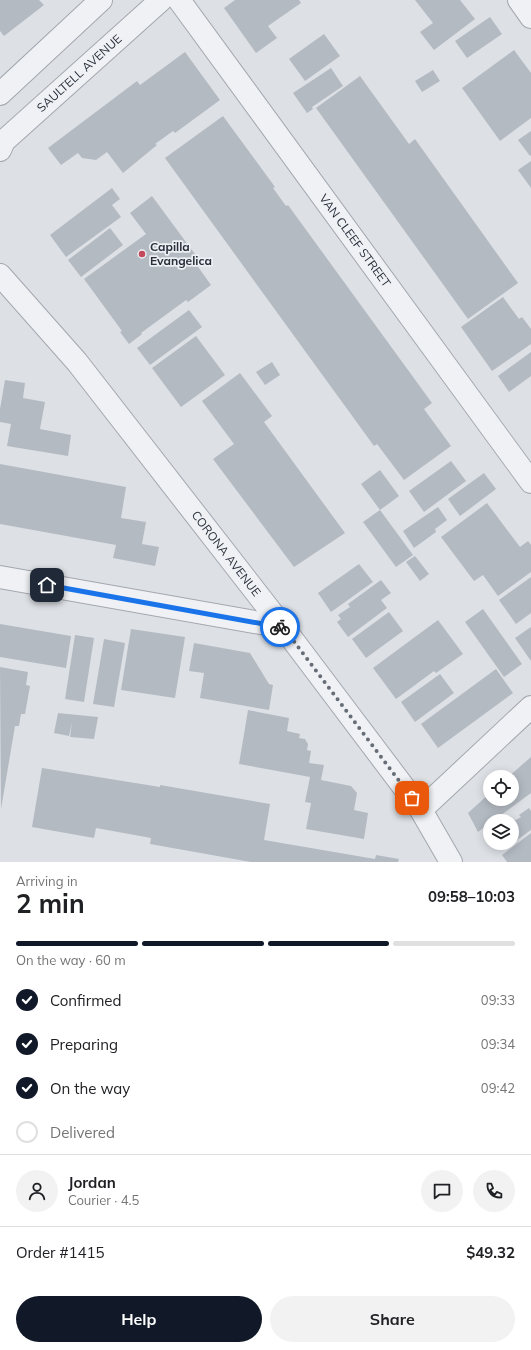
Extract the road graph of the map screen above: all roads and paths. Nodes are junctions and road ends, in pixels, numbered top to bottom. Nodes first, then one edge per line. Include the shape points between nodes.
1 (100, 0) edge
2 (160, 0) edge
3 (179, 0) edge
4 (519, 0) edge
5 (531, 17) edge
6 (0, 94) edge
7 (0, 150) edge
8 (0, 275) edge
9 (531, 482) edge
10 (0, 577) edge
11 (283, 627) junction
12 (531, 707) edge
13 (421, 810) junction
14 (451, 862) edge

1 - 6 street
2 - 7 street, SAULTELL AVENUE via 4,141
3 - 9 street, VAN CLEEF STREET
4 - 5 street
8 - 11 street, CORONA AVENUE via 77,362
10 - 11 street
11 - 13 street, CORONA AVENUE
12 - 13 street
13 - 14 street, CORONA AVENUE

